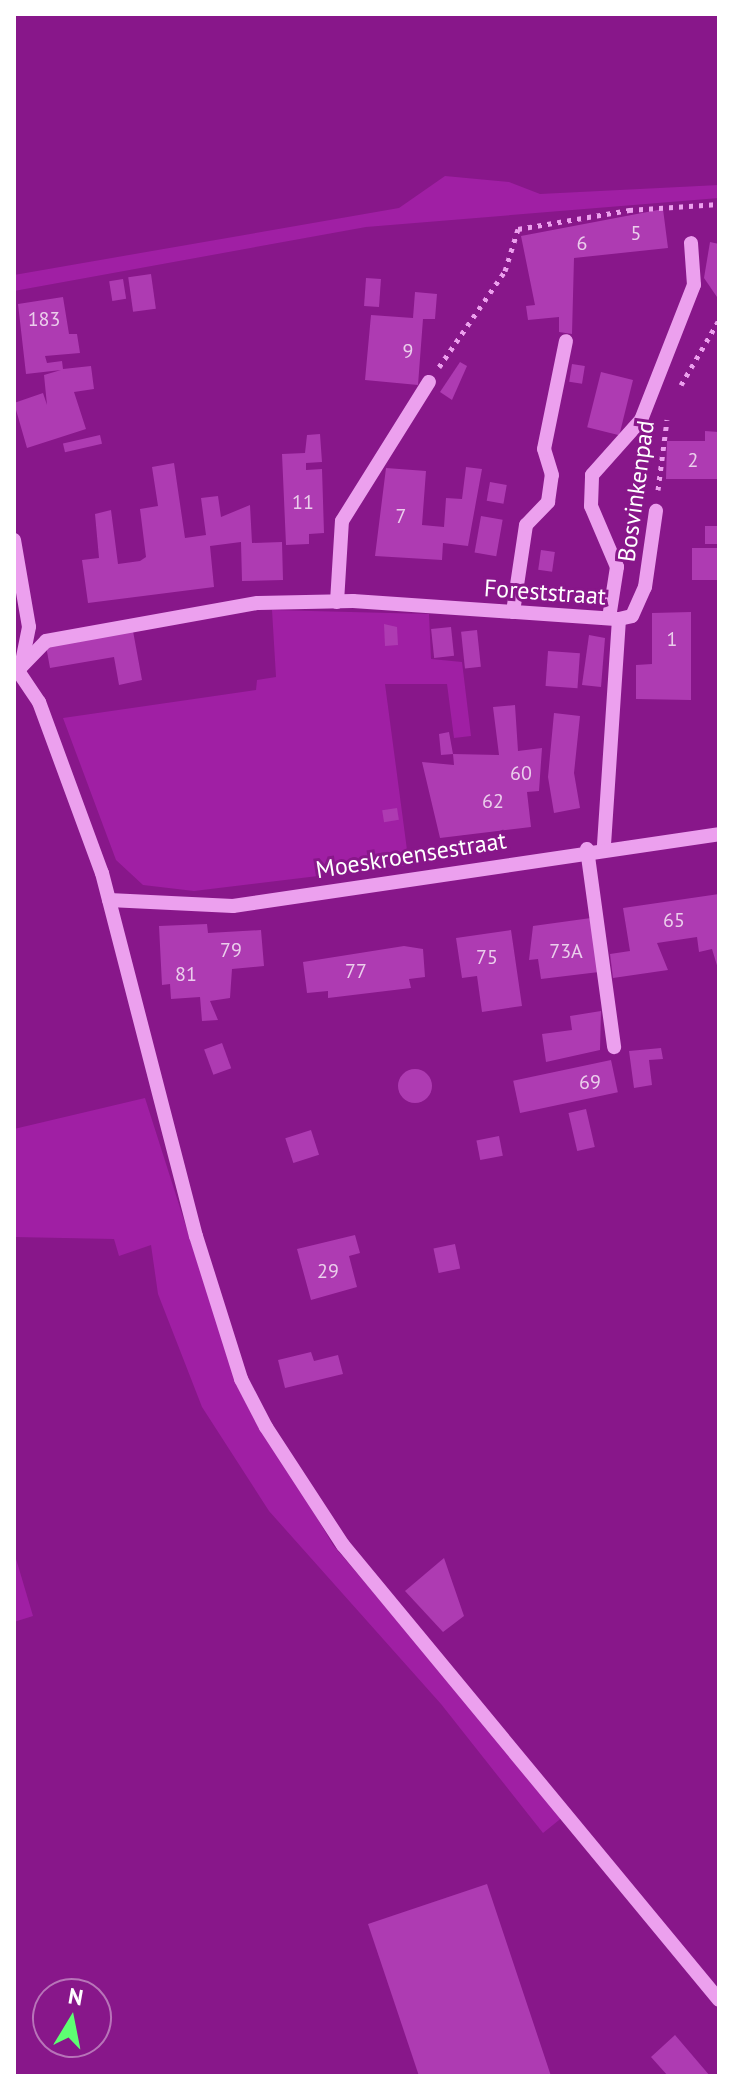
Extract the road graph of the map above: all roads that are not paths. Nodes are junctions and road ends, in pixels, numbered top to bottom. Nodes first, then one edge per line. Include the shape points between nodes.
1 (691, 243) dead end
2 (566, 341) dead end
3 (429, 382) road end
4 (656, 511) road end
5 (14, 540) edge
6 (337, 602) junction
7 (513, 612) junction
8 (614, 618) junction
9 (17, 666) edge
10 (719, 834) edge
11 (604, 847) junction
12 (587, 849) junction
13 (109, 900) junction
14 (614, 1047) dead end
15 (719, 2000) edge

1 - 8 street via 694,285 641,420 592,475 591,506 617,567
2 - 7 street via 544,449 552,475 548,502 526,525
3 - 6 street via 342,521
4 - 8 street, Bosvinkenpad via 645,587 632,616
5 - 9 street via 29,627
6 - 7 street, Foreststraat
6 - 9 street, Foreststraat via 258,603 46,641
7 - 8 street, Foreststraat
8 - 11 street, Foreststraat
9 - 13 street
10 - 11 street, Moeskroensestraat
11 - 12 street, Moeskroensestraat
12 - 13 street, Moeskroensestraat via 233,906
12 - 14 street
13 - 15 street via 224,1329 266,1427 343,1545

